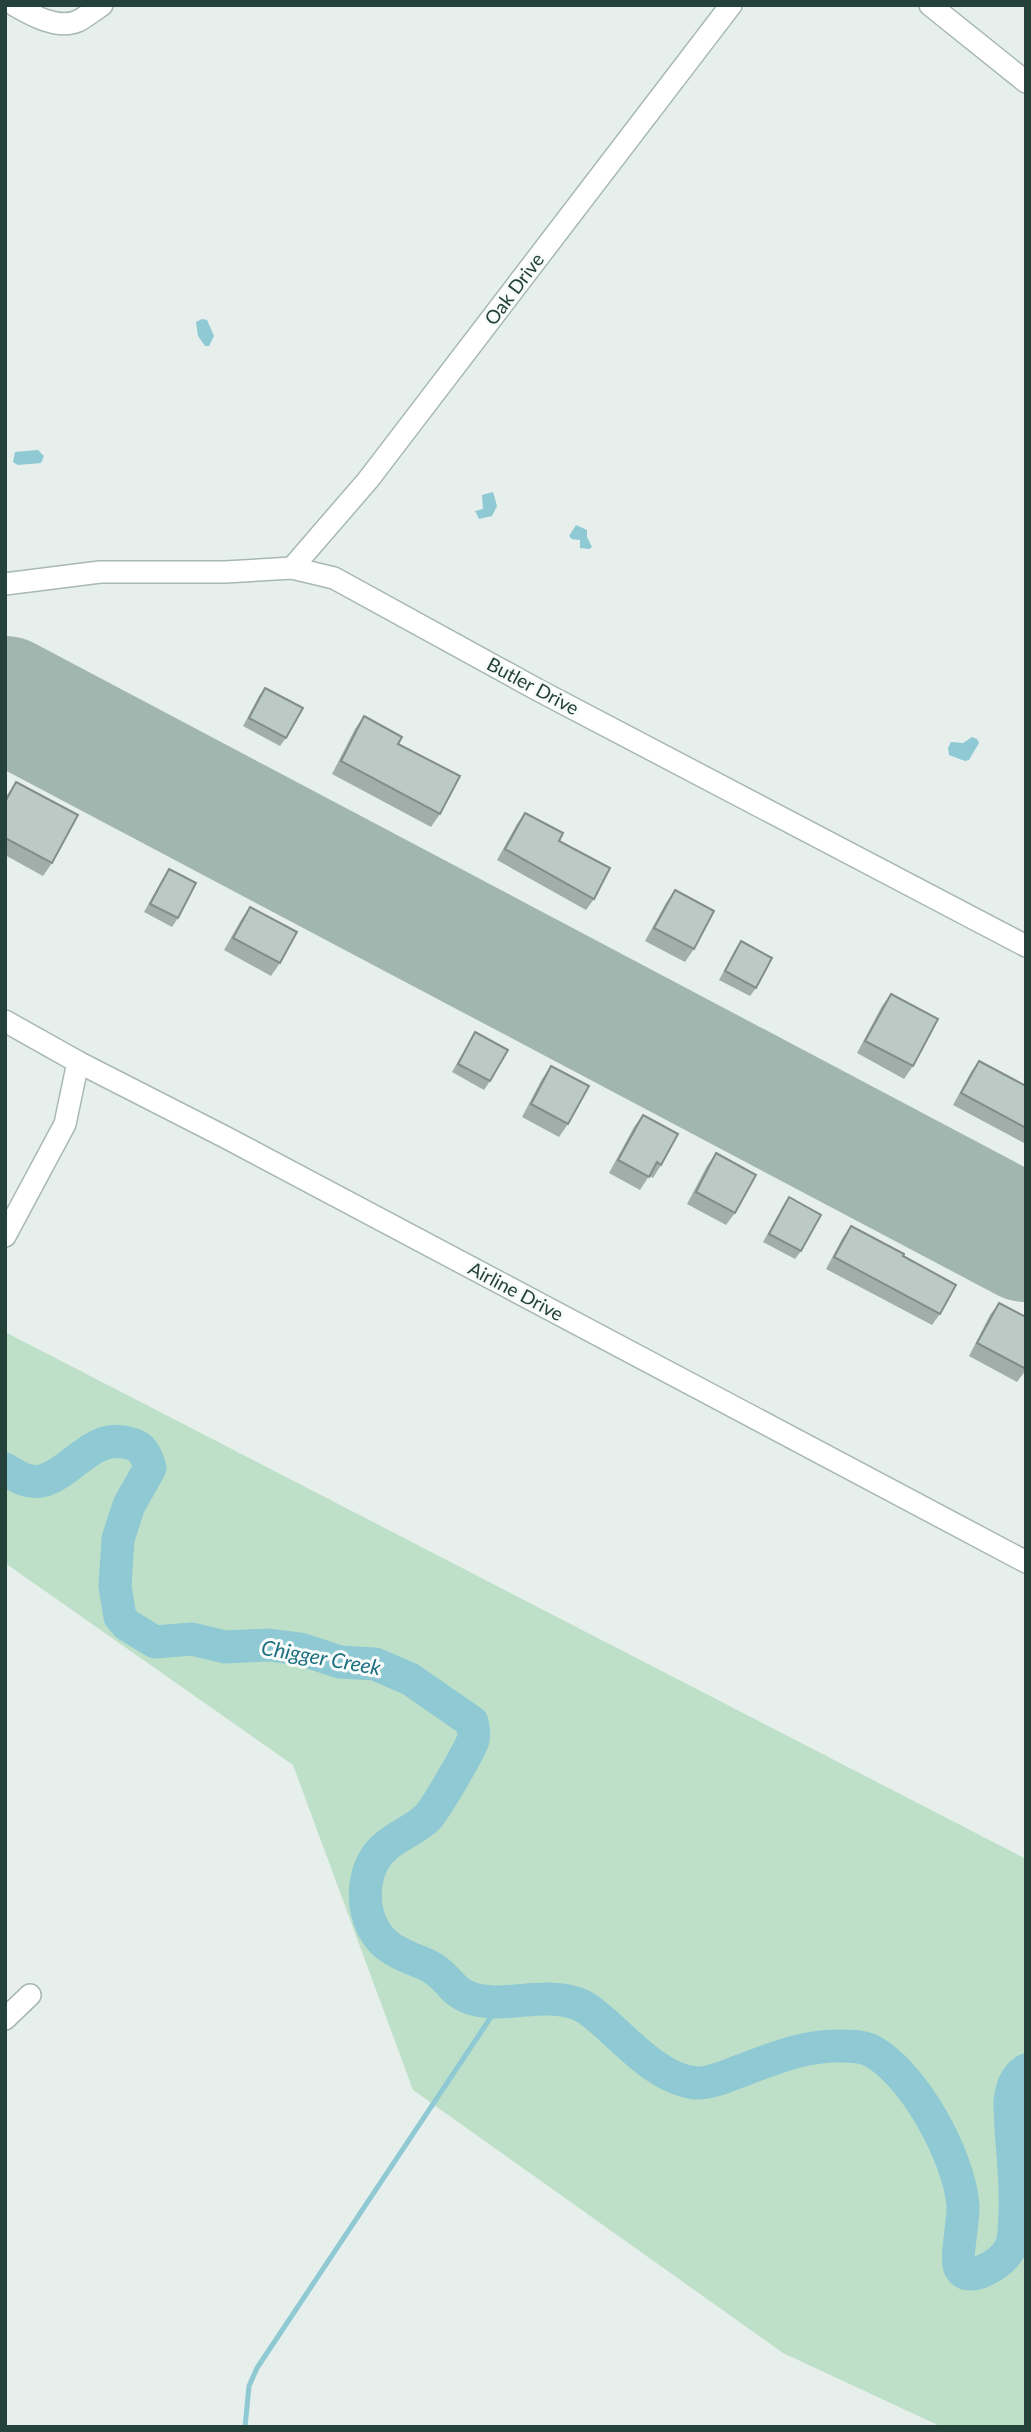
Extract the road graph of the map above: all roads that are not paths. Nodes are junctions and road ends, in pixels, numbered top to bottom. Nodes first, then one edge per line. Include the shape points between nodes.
1 (14, 5) edge
2 (102, 5) edge
3 (731, 5) edge
4 (930, 5) edge
5 (1026, 82) edge
6 (292, 568) junction
7 (5, 584) edge
8 (1026, 946) edge
9 (5, 1021) edge
10 (78, 1062) junction
11 (5, 1236) edge
12 (1026, 1562) edge
13 (30, 1995) dead end
14 (5, 2019) edge

1 - 2 street via 36,18 56,22 76,22
3 - 6 street, Oak Drive via 368,480
4 - 5 street
6 - 7 street, Butler Drive via 100,572
6 - 8 street, Butler Drive via 334,578
9 - 10 street, Airline Drive
10 - 11 street via 65,1124
10 - 12 street, Airline Drive
13 - 14 street

